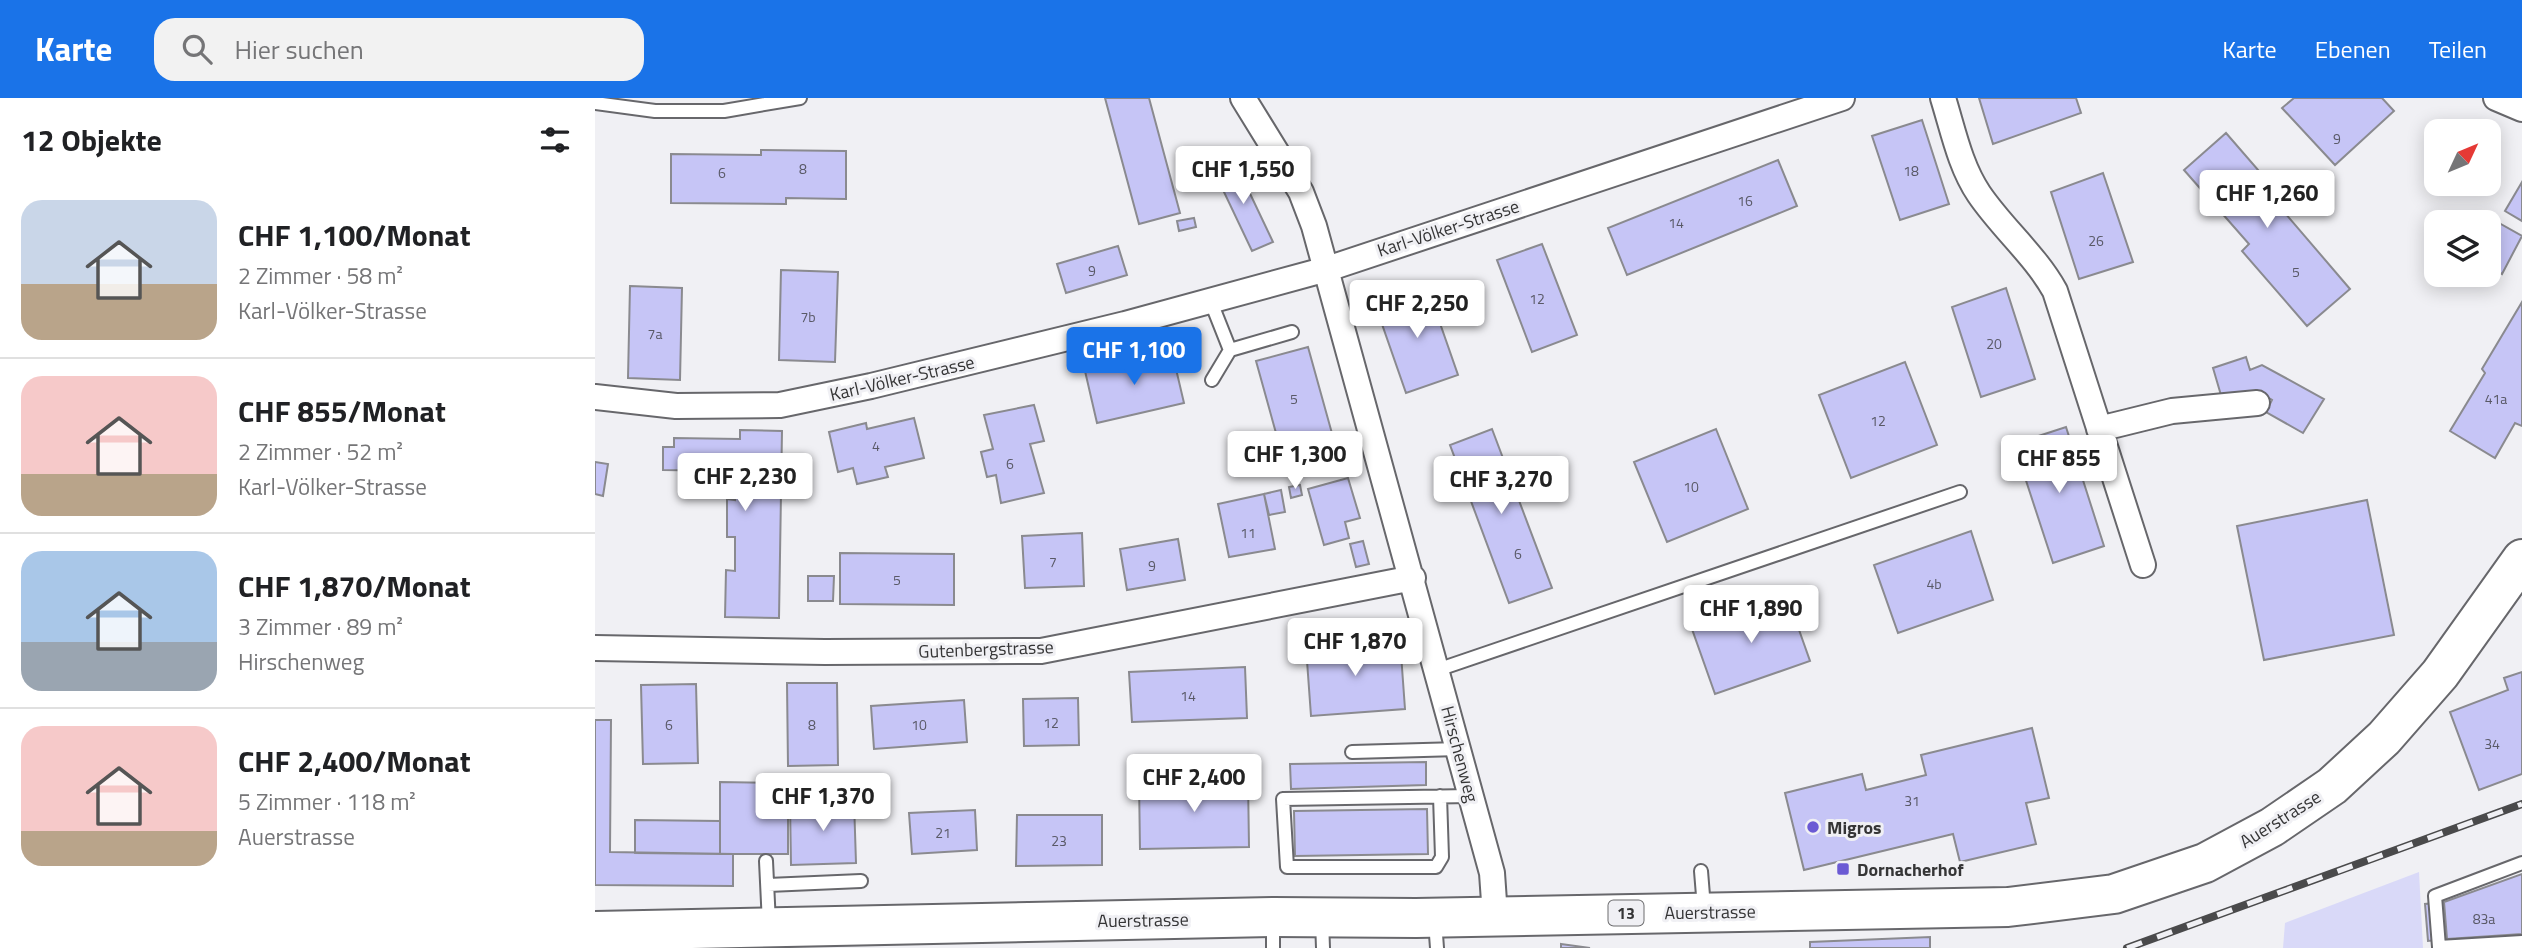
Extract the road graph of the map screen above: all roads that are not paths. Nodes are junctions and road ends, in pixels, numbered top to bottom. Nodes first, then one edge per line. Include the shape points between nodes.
1 (800, 98) edge
2 (1243, 98) edge
3 (1842, 98) edge
4 (1943, 98) edge
5 (2496, 98) edge
6 (595, 103) edge
7 (2522, 109) edge
8 (1327, 269) junction
9 (1211, 302) junction
10 (1292, 332) dead end
11 (1230, 350) junction
12 (1212, 380) dead end
13 (595, 397) edge
14 (2257, 403) dead end
15 (2099, 429) junction
16 (1960, 492) dead end
17 (2522, 559) edge
18 (2143, 565) dead end
19 (1413, 578) junction
20 (595, 649) edge
21 (1437, 670) junction
22 (1459, 749) junction
23 (1352, 752) dead end
24 (1440, 796) junction
25 (1471, 796) junction
26 (766, 860) dead end
27 (2522, 863) edge
28 (1701, 872) dead end
29 (861, 881) dead end
30 (768, 885) junction
31 (1704, 912) junction
32 (1495, 916) junction
33 (769, 928) junction
34 (595, 931) edge
35 (1273, 933) edge
36 (1323, 933) edge
37 (1436, 933) edge
38 (2522, 942) edge

1 - 6 lane via 724,111 656,111
2 - 8 street, Hirschenweg via 1301,192
3 - 8 street, Karl-Völker-Strasse
4 - 15 street via 1964,166 1978,193 2055,291
5 - 7 street
8 - 9 street, Karl-Völker-Strasse
8 - 19 street, Hirschenweg
9 - 11 lane
9 - 13 street, Karl-Völker-Strasse via 780,405 676,406
10 - 11 lane
11 - 12 lane
14 - 15 street via 2172,411
15 - 18 street
16 - 21 lane
17 - 31 main road, Auerstrasse / 13 via 2440,674 2384,738 2332,786 2272,827 2205,863 2114,894 2008,907
19 - 20 street, Gutenbergstrasse via 1041,651
19 - 21 street, Hirschenweg
21 - 22 street, Hirschenweg
22 - 23 lane
22 - 25 street, Hirschenweg
24 - 24 lane via 1283,799 1287,867 1436,867 1442,857
24 - 25 lane
25 - 32 street, Hirschenweg via 1492,873
26 - 30 lane
27 - 38 lane via 2435,896 2439,947
28 - 31 lane
29 - 30 lane
30 - 33 lane
31 - 32 main road, Auerstrasse / 13
32 - 37 main road, Auerstrasse / 13
33 - 34 main road, Auerstrasse / 13
33 - 35 main road, Auerstrasse / 13
35 - 36 main road, Auerstrasse / 13
36 - 37 main road, Auerstrasse / 13

